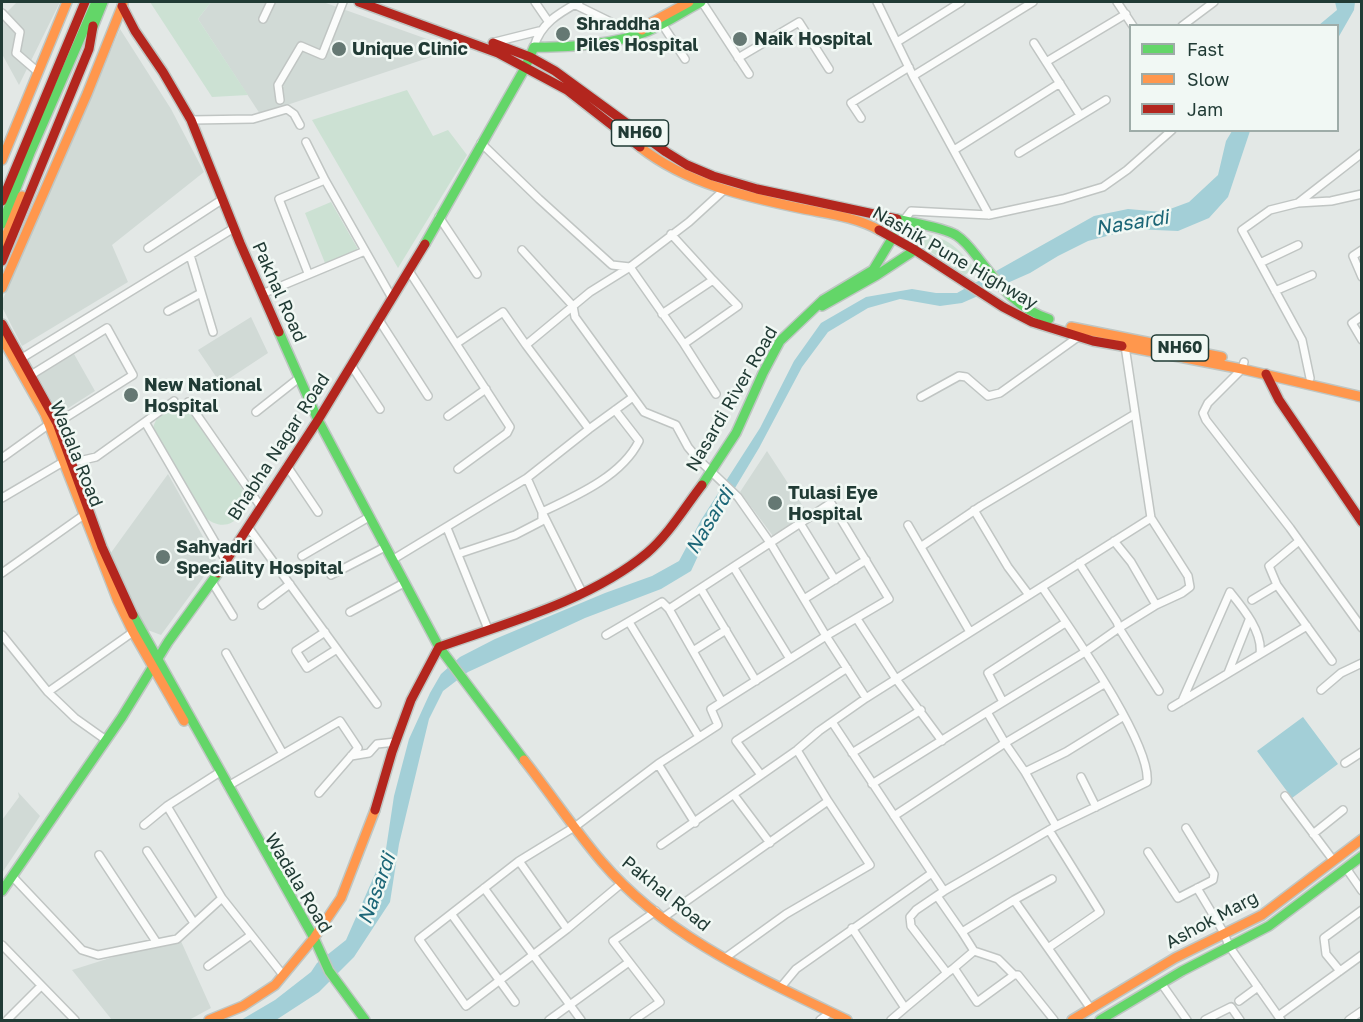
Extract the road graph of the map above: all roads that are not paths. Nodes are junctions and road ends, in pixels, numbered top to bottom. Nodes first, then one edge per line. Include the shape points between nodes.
1 (67, 2) edge
2 (82, 2) edge
3 (96, 2) edge
4 (103, 2) edge
5 (271, 2) edge
6 (343, 2) edge
7 (359, 2) edge
8 (382, 2) edge
9 (535, 2) edge
10 (689, 2) edge
11 (702, 2) edge
12 (887, 2) edge
13 (961, 2) edge
14 (1034, 2) edge
15 (1118, 2) edge
16 (1214, 2) edge
17 (576, 3) edge
18 (123, 4) edge
19 (879, 4) edge
20 (2, 13) edge
21 (1126, 14) junction
22 (74, 18) junction
23 (263, 19) dead end
24 (548, 21) junction
25 (662, 24) junction
26 (1132, 24) edge
27 (1186, 24) edge
28 (93, 26) junction
29 (539, 31) junction
30 (638, 33) junction
31 (897, 42) junction
32 (491, 43) junction
33 (1034, 43) dead end
34 (534, 47) junction
35 (530, 57) junction
36 (738, 57) junction
37 (685, 59) dead end
38 (1046, 62) junction
39 (909, 67) junction
40 (525, 68) junction
41 (829, 69) dead end
42 (38, 72) junction
43 (749, 74) dead end
44 (913, 76) junction
45 (1060, 83) junction
46 (280, 100) dead end
47 (1106, 100) dead end
48 (1080, 115) junction
49 (861, 118) dead end
50 (190, 120) junction
51 (300, 124) dead end
52 (1170, 132) edge
53 (306, 142) dead end
54 (481, 142) junction
55 (954, 150) junction
56 (1018, 153) dead end
57 (1362, 153) edge
58 (2, 160) edge
59 (2, 180) edge
60 (325, 180) junction
61 (730, 181) junction
62 (2, 190) edge
63 (724, 190) junction
64 (1362, 194) edge
65 (223, 199) junction
66 (2, 201) edge
67 (1298, 203) junction
68 (989, 215) junction
69 (439, 217) junction
70 (904, 220) junction
71 (2, 224) edge
72 (234, 228) junction
73 (671, 234) junction
74 (893, 237) junction
75 (1298, 245) dead end
76 (2, 246) edge
77 (148, 248) dead end
78 (522, 250) dead end
79 (915, 250) junction
80 (1362, 250) edge
81 (365, 251) junction
82 (190, 255) junction
83 (2, 261) edge
84 (1260, 263) junction
85 (630, 267) junction
86 (409, 271) junction
87 (308, 273) junction
88 (477, 273) dead end
89 (1312, 275) dead end
90 (1362, 277) edge
91 (713, 280) junction
92 (2, 288) edge
93 (1275, 291) junction
94 (201, 293) junction
95 (262, 294) junction
96 (392, 298) junction
97 (573, 306) junction
98 (812, 309) junction
99 (168, 311) dead end
100 (662, 314) junction
101 (1362, 316) edge
102 (379, 320) junction
103 (2, 324) edge
104 (213, 332) dead end
105 (1078, 337) junction
106 (2, 338) edge
107 (1362, 340) edge
108 (457, 343) junction
109 (1125, 343) junction
110 (684, 344) junction
111 (526, 345) junction
112 (22, 358) junction
113 (351, 365) junction
114 (1243, 365) junction
115 (1266, 374) junction
116 (31, 375) junction
117 (299, 378) junction
118 (1310, 378) junction
119 (486, 389) junction
120 (1362, 389) edge
121 (716, 394) dead end
122 (428, 396) dead end
123 (633, 397) junction
124 (921, 397) dead end
125 (1362, 397) edge
126 (174, 401) dead end
127 (188, 402) dead end
128 (380, 409) dead end
129 (615, 410) junction
130 (256, 412) dead end
131 (1135, 414) junction
132 (448, 416) dead end
133 (318, 420) junction
134 (145, 422) junction
135 (53, 424) junction
136 (589, 429) junction
137 (2, 458) edge
138 (67, 460) junction
139 (287, 466) junction
140 (458, 469) dead end
141 (714, 475) junction
142 (527, 478) junction
143 (2, 498) edge
144 (261, 507) junction
145 (974, 510) junction
146 (318, 512) dead end
147 (542, 512) junction
148 (86, 514) junction
149 (369, 517) junction
150 (1151, 518) junction
151 (1362, 522) edge
152 (800, 523) junction
153 (908, 525) dead end
154 (248, 527) junction
155 (447, 528) junction
156 (1114, 541) junction
157 (1299, 541) junction
158 (771, 544) junction
159 (922, 546) junction
160 (385, 547) junction
161 (458, 554) junction
162 (302, 556) dead end
163 (392, 560) junction
164 (866, 560) junction
165 (226, 561) junction
166 (1079, 563) junction
167 (734, 568) junction
168 (2, 573) edge
169 (330, 575) dead end
170 (835, 579) junction
171 (212, 582) junction
172 (404, 583) junction
173 (290, 584) junction
174 (1277, 585) junction
175 (1042, 586) junction
176 (701, 589) junction
177 (582, 592) junction
178 (1029, 595) junction
179 (804, 599) junction
180 (1252, 600) dead end
181 (262, 605) dead end
182 (1156, 605) junction
183 (669, 609) junction
184 (350, 612) dead end
185 (233, 616) dead end
186 (857, 619) junction
187 (1249, 620) junction
188 (629, 622) junction
189 (1065, 623) junction
190 (1307, 626) junction
191 (1119, 628) junction
192 (1362, 628) edge
193 (488, 629) junction
194 (726, 630) junction
195 (133, 632) junction
196 (325, 632) junction
197 (970, 632) junction
198 (2, 635) edge
199 (606, 635) dead end
200 (826, 636) junction
201 (337, 649) junction
202 (441, 651) junction
203 (693, 651) junction
204 (226, 652) dead end
205 (1084, 652) junction
206 (1260, 654) junction
207 (790, 659) junction
208 (1332, 661) dead end
209 (155, 663) junction
210 (1362, 663) edge
211 (847, 668) junction
212 (1227, 673) junction
213 (896, 679) junction
214 (756, 681) junction
215 (1104, 684) junction
216 (1321, 690) dead end
217 (1159, 691) dead end
218 (48, 692) junction
219 (866, 698) junction
220 (1182, 701) junction
221 (722, 702) junction
222 (1003, 702) junction
223 (377, 704) dead end
224 (1172, 707) dead end
225 (921, 710) junction
226 (987, 712) junction
227 (1124, 716) junction
228 (832, 722) junction
229 (699, 737) junction
230 (106, 740) junction
231 (942, 741) junction
232 (396, 742) junction
233 (1005, 743) junction
234 (797, 750) junction
235 (1362, 752) edge
236 (852, 753) junction
237 (283, 754) junction
238 (351, 756) junction
239 (1345, 763) dead end
240 (658, 764) junction
241 (1025, 772) junction
242 (218, 774) junction
243 (761, 775) junction
244 (1081, 777) dead end
245 (872, 784) junction
246 (228, 786) junction
247 (319, 793) dead end
248 (734, 795) junction
249 (1285, 796) dead end
250 (828, 801) junction
251 (167, 806) junction
252 (1096, 807) junction
253 (1343, 810) dead end
254 (894, 816) junction
255 (695, 823) junction
256 (144, 825) dead end
257 (576, 826) junction
258 (1052, 828) junction
259 (1186, 828) dead end
260 (1313, 834) junction
261 (1362, 839) edge
262 (770, 843) junction
263 (662, 845) dead end
264 (147, 851) dead end
265 (1148, 852) dead end
266 (99, 855) dead end
267 (1362, 856) edge
268 (1333, 860) junction
269 (519, 861) junction
270 (1346, 868) junction
271 (932, 873) junction
272 (12, 876) junction
273 (1052, 879) dead end
274 (622, 883) junction
275 (484, 888) junction
276 (1197, 888) junction
277 (2, 891) edge
278 (944, 891) junction
279 (1362, 891) edge
280 (937, 896) junction
281 (222, 898) junction
282 (1014, 900) junction
283 (1362, 910) edge
284 (660, 914) junction
285 (452, 915) junction
286 (194, 923) junction
287 (852, 928) junction
288 (567, 929) junction
289 (962, 932) junction
290 (1224, 933) junction
291 (251, 935) junction
292 (314, 942) junction
293 (157, 943) junction
294 (2, 945) edge
295 (1229, 946) junction
296 (1048, 948) junction
297 (974, 951) junction
298 (532, 954) junction
299 (1362, 955) edge
300 (725, 958) junction
301 (628, 962) junction
302 (208, 966) dead end
303 (954, 968) junction
304 (1340, 971) junction
305 (947, 973) junction
306 (283, 975) junction
307 (1014, 975) junction
308 (498, 980) junction
309 (1161, 983) junction
310 (41, 986) junction
311 (781, 987) junction
312 (1258, 987) junction
313 (1239, 1001) dead end
314 (515, 1002) dead end
315 (570, 1005) junction
316 (906, 1008) junction
317 (1091, 1010) junction
318 (1362, 1011) edge
319 (831, 1012) junction
320 (1280, 1018) edge
321 (7, 1020) edge
322 (75, 1020) edge
323 (209, 1020) edge
324 (363, 1020) edge
325 (549, 1020) edge
326 (582, 1020) edge
327 (634, 1020) edge
328 (820, 1020) edge
329 (847, 1020) edge
330 (891, 1020) edge
331 (1054, 1020) edge
332 (1072, 1020) edge
333 (1100, 1020) edge
334 (1187, 1020) edge
335 (1205, 1020) edge
336 (1240, 1020) edge
337 (1349, 1020) edge

1 - 42 main road
2 - 22 main road
2 - 66 main road
3 - 71 main road
4 - 28 main road
5 - 23 street
6 - 46 street via 322,55 301,46 278,85
7 - 40 main road, Nashik Pune Highway / NH60 via 498,53
8 - 32 main road, NH60
9 - 24 street
10 - 30 main road
11 - 25 main road
11 - 36 street
12 - 19 street
13 - 31 street
14 - 44 street
15 - 21 street
16 - 27 street
17 - 24 street
17 - 30 street
18 - 50 main road, Pakhal Road via 135,31
18 - 92 main road
19 - 31 street
20 - 42 street via 20,32 18,57
21 - 26 street
21 - 38 street
22 - 59 main road via 61,37
22 - 62 main road
24 - 29 street
25 - 30 main road
25 - 37 street
28 - 76 main road
28 - 83 main road via 89,49
29 - 32 street
29 - 34 street
30 - 34 main road via 604,42
31 - 39 street
32 - 35 main road, NH60
33 - 38 street
34 - 35 main road, Bhabha Nagar Road
35 - 40 main road, Bhabha Nagar Road
35 - 61 main road, NH60 via 563,76 666,152 687,165
36 - 41 street via 799,22
36 - 43 street
38 - 45 street
39 - 44 street
39 - 49 street via 851,103
40 - 54 main road, Bhabha Nagar Road
40 - 63 main road, Nashik Pune Highway / NH60 via 567,90 650,155
42 - 58 main road
44 - 55 street
45 - 48 street
45 - 55 street
47 - 48 street
48 - 56 street
50 - 51 street via 253,119 287,109
50 - 65 main road, Pakhal Road
52 - 68 street via 1103,188
53 - 60 street
54 - 69 main road, Bhabha Nagar Road
54 - 85 street via 612,265
55 - 68 street
57 - 67 street
60 - 81 street
60 - 87 street via 279,199
61 - 63 street
61 - 70 main road, NH60
63 - 73 street
63 - 74 main road, Nashik Pune Highway / NH60 via 850,219
64 - 67 street
65 - 72 main road, Pakhal Road
65 - 77 street
67 - 84 street via 1270,210 1242,230
68 - 70 street via 911,211
69 - 86 main road, Bhabha Nagar Road
69 - 88 street
70 - 109 main road, Nashik Pune Highway / NH60 via 954,234 968,245 1005,292 1037,315
72 - 82 street
72 - 95 main road, Pakhal Road
73 - 85 street
73 - 91 street
74 - 79 main road, Nashik Pune Highway / NH60
74 - 98 main road via 873,270
75 - 84 street
78 - 97 street
79 - 98 main road via 828,304
79 - 105 main road, Nashik Pune Highway / NH60 via 1003,308
80 - 90 street via 1353,256
81 - 87 street
81 - 96 street
82 - 94 street
82 - 112 street
84 - 93 street
85 - 97 street
85 - 100 street
86 - 96 main road, Bhabha Nagar Road
86 - 108 street
87 - 95 street
89 - 93 street
91 - 100 street
91 - 110 street via 738,306
93 - 118 street via 1302,340
94 - 99 street
94 - 104 street
95 - 117 main road, Pakhal Road
96 - 102 main road, Bhabha Nagar Road
97 - 111 street
97 - 123 street via 574,317
98 - 141 main road, Nasardi River Road via 775,350
100 - 110 street
101 - 107 street via 1352,323
102 - 113 main road, Bhabha Nagar Road
102 - 122 street
103 - 112 main road, Wadala Road
105 - 109 main road, Nashik Pune Highway / NH60
105 - 124 street via 1000,393 988,396 966,376 959,376
106 - 135 main road, Wadala Road
108 - 111 street via 503,312
108 - 119 street
109 - 114 main road, Nashik Pune Highway / NH60
109 - 131 street
110 - 121 street
111 - 136 street
112 - 116 main road, Wadala Road
113 - 128 street
113 - 133 main road, Bhabha Nagar Road
114 - 115 main road, Nashik Pune Highway / NH60
114 - 118 main road, Nashik Pune Highway / NH60
114 - 157 street via 1203,413
115 - 125 main road, Nashik Pune Highway / NH60
115 - 151 main road
116 - 135 main road, Wadala Road
116 - 135 street via 107,328 133,375
117 - 130 street
117 - 133 main road, Pakhal Road
118 - 120 main road, Nashik Pune Highway / NH60
119 - 132 street
119 - 140 street via 510,427
123 - 129 street
123 - 141 street via 644,412 676,425 688,447
126 - 134 street
127 - 144 street
129 - 136 street
129 - 147 street via 639,441 633,454 591,488
131 - 145 street
131 - 150 street
133 - 139 main road, Bhabha Nagar Road
133 - 149 main road, Pakhal Road
134 - 138 street via 96,457
134 - 165 street
135 - 137 street
135 - 138 main road, Wadala Road
136 - 142 street
138 - 143 street
138 - 148 main road, Wadala Road
139 - 144 main road, Bhabha Nagar Road
139 - 146 street
141 - 158 street via 738,497
141 - 177 main road, Nasardi River Road via 648,552
142 - 147 street
142 - 155 street
144 - 154 main road, Bhabha Nagar Road
145 - 159 street
145 - 178 street
147 - 161 street via 542,521 515,535
147 - 177 street
148 - 168 street
148 - 195 main road, Wadala Road via 111,586
148 - 209 main road, Wadala Road
149 - 160 main road, Pakhal Road
149 - 162 street
150 - 156 street
150 - 182 street via 1190,583 1182,593
152 - 158 street
152 - 164 street via 831,503
152 - 170 street
153 - 159 street
154 - 165 main road, Bhabha Nagar Road
154 - 173 street
155 - 161 street
155 - 163 street
156 - 166 street
156 - 182 street
157 - 174 street via 1269,566
157 - 192 street
158 - 167 street
158 - 179 street
159 - 197 street
160 - 163 main road, Pakhal Road
160 - 169 street
161 - 193 street
163 - 172 main road, Pakhal Road
164 - 170 street
164 - 186 street via 889,599
165 - 171 main road, Bhabha Nagar Road
166 - 175 street
166 - 191 street
167 - 176 street
167 - 207 street
170 - 179 street
171 - 185 street
171 - 209 main road, Bhabha Nagar Road
172 - 184 street
172 - 202 main road, Pakhal Road
173 - 181 street
173 - 196 street
174 - 180 street
174 - 190 street
175 - 178 street
175 - 189 street
176 - 183 street
176 - 194 street
177 - 193 main road, Nasardi River Road
178 - 197 street
179 - 200 street
182 - 191 street
183 - 188 street via 662,602
183 - 203 street
186 - 200 street
186 - 213 street
187 - 206 street via 1260,640
187 - 212 street
187 - 220 street via 1230,592
188 - 199 street
188 - 229 street
189 - 205 street
189 - 222 street via 988,673
190 - 206 street
190 - 208 street
191 - 205 street
191 - 217 street
193 - 202 main road, Nasardi River Road
194 - 203 street
194 - 214 street
195 - 209 main road, Wadala Road
195 - 218 street
196 - 201 street
196 - 201 street via 296,651 307,668
197 - 213 street
198 - 218 street
200 - 207 street
200 - 211 street
201 - 223 street
202 - 232 main road via 411,700
202 - 257 main road, Pakhal Road
203 - 221 street
204 - 237 street
205 - 215 street
205 - 222 street
206 - 212 street
207 - 214 street
209 - 230 main road, Bhabha Nagar Road
209 - 242 main road, Wadala Road
210 - 216 street via 1341,673
211 - 219 street
211 - 243 street via 736,741
212 - 220 street
213 - 219 street
213 - 225 street
214 - 221 street
215 - 227 street
215 - 233 street
218 - 230 street
219 - 228 street
220 - 224 street
221 - 229 street via 711,709 718,725
222 - 226 street
225 - 231 street
225 - 236 street
226 - 231 street
226 - 233 street
227 - 241 street
227 - 252 street via 1141,750 1147,782
228 - 234 street
228 - 236 street
229 - 240 street
230 - 272 main road, Bhabha Nagar Road
231 - 245 street
232 - 238 street via 377,744 369,753
232 - 292 main road via 373,818 341,898
233 - 241 street
233 - 254 street
234 - 243 street
234 - 250 street
235 - 239 street
236 - 245 street
237 - 238 street via 340,721 358,748
237 - 246 street
238 - 247 street
240 - 255 street
240 - 257 street
241 - 258 street
242 - 246 main road, Wadala Road
242 - 251 street
242 - 292 main road, Wadala Road
243 - 248 street
244 - 252 street
245 - 254 street
246 - 292 main road, Wadala Road
248 - 255 street
248 - 262 street
249 - 260 street
250 - 262 street
250 - 300 street via 870,865 786,914
251 - 256 street
251 - 281 street
252 - 258 street
253 - 260 street
254 - 271 street
255 - 263 street
257 - 269 street
257 - 274 main road, Pakhal Road
258 - 278 street
258 - 296 street via 1100,912
259 - 276 street via 1214,873 1213,880
260 - 268 street
261 - 268 main road, Ashok Marg
262 - 284 street
264 - 286 street
265 - 276 street via 1178,898
266 - 293 street
267 - 270 main road, Ashok Marg
268 - 290 main road, Ashok Marg via 1262,915
269 - 275 street
269 - 288 street
270 - 279 street
270 - 295 main road, Ashok Marg via 1269,926
271 - 278 street
271 - 287 street
272 - 277 main road, Bhabha Nagar Road
272 - 293 street via 82,950 98,955
273 - 282 street
274 - 284 main road, Pakhal Road
274 - 288 street
275 - 285 street
275 - 298 street
276 - 290 street
278 - 280 street
280 - 289 street
280 - 305 street via 910,917 910,926
281 - 286 street
281 - 291 street
282 - 289 street
282 - 296 street
283 - 304 street via 1324,938 1326,954
284 - 300 main road, Pakhal Road
284 - 301 street via 613,942
285 - 308 street
285 - 308 street via 419,939 466,1006
286 - 293 street via 177,939
287 - 311 street via 795,969
287 - 316 street
288 - 298 street
289 - 297 street
290 - 295 street
290 - 317 main road, Ashok Marg
291 - 302 street
291 - 306 street
292 - 306 main road
292 - 324 main road
294 - 310 street
295 - 309 main road, Ashok Marg
295 - 312 street
296 - 317 street
297 - 303 street
297 - 307 street via 998,959
298 - 308 street
298 - 315 street
299 - 304 street
300 - 311 main road, Pakhal Road
301 - 315 street
301 - 327 street via 660,1002
303 - 305 street
303 - 307 street via 977,1002
304 - 320 street
305 - 316 street
306 - 323 main road via 275,985 243,1006
307 - 331 street via 1021,976
308 - 314 street
309 - 333 main road, Ashok Marg
309 - 334 street
310 - 321 street
310 - 322 street
311 - 319 main road, Pakhal Road
312 - 313 street
312 - 320 street
315 - 325 street
315 - 326 street
316 - 330 street
317 - 332 main road, Ashok Marg
318 - 337 street
319 - 328 street
319 - 329 main road, Pakhal Road
335 - 336 street via 1231,1007

